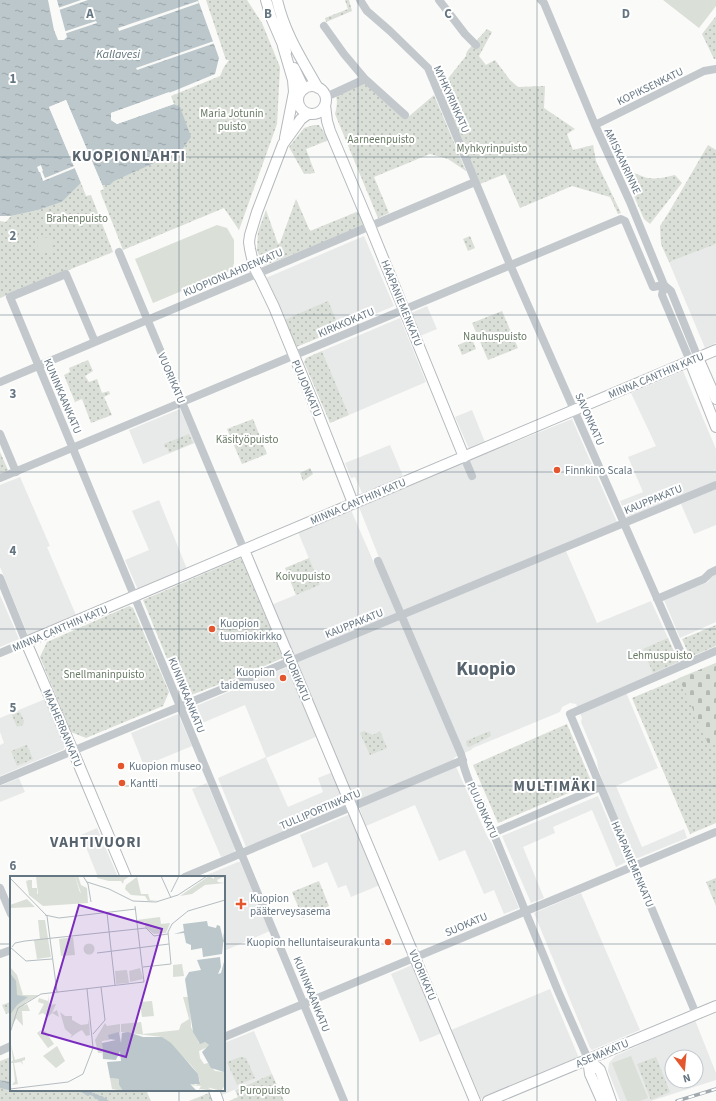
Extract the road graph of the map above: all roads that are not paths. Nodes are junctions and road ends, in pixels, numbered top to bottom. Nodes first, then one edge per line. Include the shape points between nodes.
1 (266, 0) edge
2 (277, 0) edge
3 (360, 0) edge
4 (439, 0) edge
5 (541, 0) edge
6 (324, 26) dead end
7 (476, 45) dead end
8 (283, 46) junction
9 (716, 69) edge
10 (365, 79) junction
11 (318, 88) junction
12 (304, 89) junction
13 (326, 101) junction
14 (300, 107) junction
15 (310, 114) junction
16 (406, 115) dead end
17 (595, 126) junction
18 (287, 128) junction
19 (330, 131) junction
20 (283, 144) junction
21 (475, 182) junction
22 (370, 226) junction
23 (119, 252) dead end
24 (510, 266) junction
25 (258, 274) junction
26 (664, 285) junction
27 (404, 310) junction
28 (148, 320) junction
29 (95, 342) junction
30 (716, 350) edge
31 (294, 356) junction
32 (694, 359) junction
33 (38, 366) junction
34 (0, 382) edge
35 (716, 399) edge
36 (183, 402) junction
37 (574, 410) junction
38 (716, 427) edge
39 (0, 434) edge
40 (72, 448) junction
41 (464, 457) junction
42 (16, 472) junction
43 (472, 476) dead end
44 (0, 478) edge
45 (716, 485) edge
46 (354, 503) junction
47 (623, 523) junction
48 (244, 550) junction
49 (378, 562) dead end
50 (716, 570) edge
51 (0, 578) edge
52 (134, 596) junction
53 (657, 598) junction
54 (401, 616) junction
55 (26, 642) junction
56 (716, 652) edge
57 (0, 653) edge
58 (293, 660) junction
59 (686, 664) junction
60 (180, 707) junction
61 (73, 750) junction
62 (464, 760) junction
63 (0, 781) edge
64 (600, 787) junction
65 (352, 808) junction
66 (716, 832) edge
67 (493, 833) junction
68 (241, 854) junction
69 (634, 866) junction
70 (126, 876) edge
71 (187, 876) edge
72 (0, 888) edge
73 (525, 911) junction
74 (10, 912) edge
75 (10, 950) edge
76 (0, 954) edge
77 (415, 957) junction
78 (304, 1004) junction
79 (716, 1006) edge
80 (696, 1014) junction
81 (225, 1037) edge
82 (10, 1046) edge
83 (0, 1051) edge
84 (588, 1059) junction
85 (214, 1091) edge
86 (218, 1101) edge
87 (344, 1101) edge
88 (475, 1101) edge
89 (488, 1101) edge
90 (602, 1101) edge
91 (611, 1101) edge

1 - 8 main road
2 - 11 main road via 287,32
3 - 21 street, MYHKYRINKATU via 367,11 428,68
4 - 7 street
5 - 17 street, AMISKANRINNE
6 - 10 street
8 - 12 main road
8 - 18 main road via 294,86
9 - 17 street, KOPIKSENKATU via 704,71
10 - 13 street
10 - 16 street
11 - 12 main road via 312,86
11 - 13 main road via 324,92
12 - 14 main road via 298,98
13 - 15 main road via 322,111
13 - 19 main road, HAAPANIEMENKATU
14 - 15 main road
14 - 18 main road
15 - 19 main road, HAAPANIEMENKATU
15 - 20 main road via 302,119
17 - 26 street, AMISKANRINNE
18 - 20 main road
19 - 22 main road, HAAPANIEMENKATU
20 - 25 main road, PUIJONKATU via 250,235 250,249
21 - 22 street, KUOPIONLAHDENKATU
21 - 24 street, SAVONKATU
22 - 25 street, KUOPIONLAHDENKATU
22 - 27 main road, HAAPANIEMENKATU
23 - 28 street, VUORIKATU
24 - 26 street, KIRKKOKATU via 621,219 625,221 653,287
24 - 27 street, KIRKKOKATU
24 - 37 street, SAVONKATU
25 - 28 street, KUOPIONLAHDENKATU
25 - 31 main road, PUIJONKATU
26 - 32 street, AMISKANRINNE via 662,295
27 - 31 street, KIRKKOKATU
27 - 41 main road, HAAPANIEMENKATU
28 - 29 street, KUOPIONLAHDENKATU
28 - 36 street, VUORIKATU
29 - 33 street, KUOPIONLAHDENKATU
29 - 33 street, KUNINKAANKATU via 66,274 10,297
30 - 32 main road, MINNA CANTHIN KATU
31 - 36 street, KIRKKOKATU
31 - 46 main road, PUIJONKATU
32 - 35 main road
32 - 37 main road, MINNA CANTHIN KATU
32 - 38 main road
33 - 34 street, KUOPIONLAHDENKATU
33 - 40 street, KUNINKAANKATU
36 - 40 street, KIRKKOKATU
36 - 48 street, VUORIKATU
37 - 41 main road, MINNA CANTHIN KATU
37 - 47 street, SAVONKATU
39 - 42 street
40 - 42 street, KIRKKOKATU
40 - 52 street, KUNINKAANKATU
41 - 43 street, HAAPANIEMENKATU
41 - 46 main road, MINNA CANTHIN KATU
42 - 44 street, KIRKKOKATU
45 - 47 street, KAUPPAKATU
46 - 48 main road, MINNA CANTHIN KATU
47 - 53 street, SAVONKATU
47 - 54 street, KAUPPAKATU
48 - 52 main road, MINNA CANTHIN KATU
48 - 58 main road, VUORIKATU
49 - 54 street, PUIJONKATU
50 - 53 street via 704,579
51 - 55 street, MAAHERRANKATU
52 - 55 main road, MINNA CANTHIN KATU
52 - 60 street, KUNINKAANKATU
53 - 59 street, SAVONKATU
54 - 58 street, KAUPPAKATU
54 - 62 street, PUIJONKATU
55 - 57 street, MINNA CANTHIN KATU
55 - 61 main road, MAAHERRANKATU
56 - 59 street
58 - 60 street, KAUPPAKATU
58 - 65 main road, VUORIKATU
59 - 64 street, HAAPANIEMENKATU via 570,714
60 - 61 street, KAUPPAKATU
60 - 68 street, KUNINKAANKATU
61 - 63 street, KAUPPAKATU
61 - 70 main road, MAAHERRANKATU
62 - 65 street, TULLIPORTINKATU
62 - 67 street, PUIJONKATU via 465,770
64 - 67 street
64 - 69 street, HAAPANIEMENKATU
65 - 68 street, TULLIPORTINKATU
65 - 77 main road, VUORIKATU
66 - 69 street, SUOKATU
67 - 73 street, PUIJONKATU
68 - 71 street, TULLIPORTINKATU
68 - 78 street, KUNINKAANKATU
69 - 73 street, SUOKATU
69 - 80 street, HAAPANIEMENKATU
72 - 74 street
73 - 77 street, SUOKATU
73 - 84 street, PUIJONKATU
75 - 76 street
77 - 78 street, SUOKATU
77 - 88 main road, VUORIKATU
78 - 81 street, SUOKATU
78 - 87 street, KUNINKAANKATU
79 - 80 main road, ASEMAKATU
80 - 84 main road, ASEMAKATU
82 - 83 street
84 - 89 main road, ASEMAKATU
84 - 90 main road, PUIJONKATU via 590,1074
84 - 91 main road, PUIJONKATU via 600,1070
85 - 86 main road

